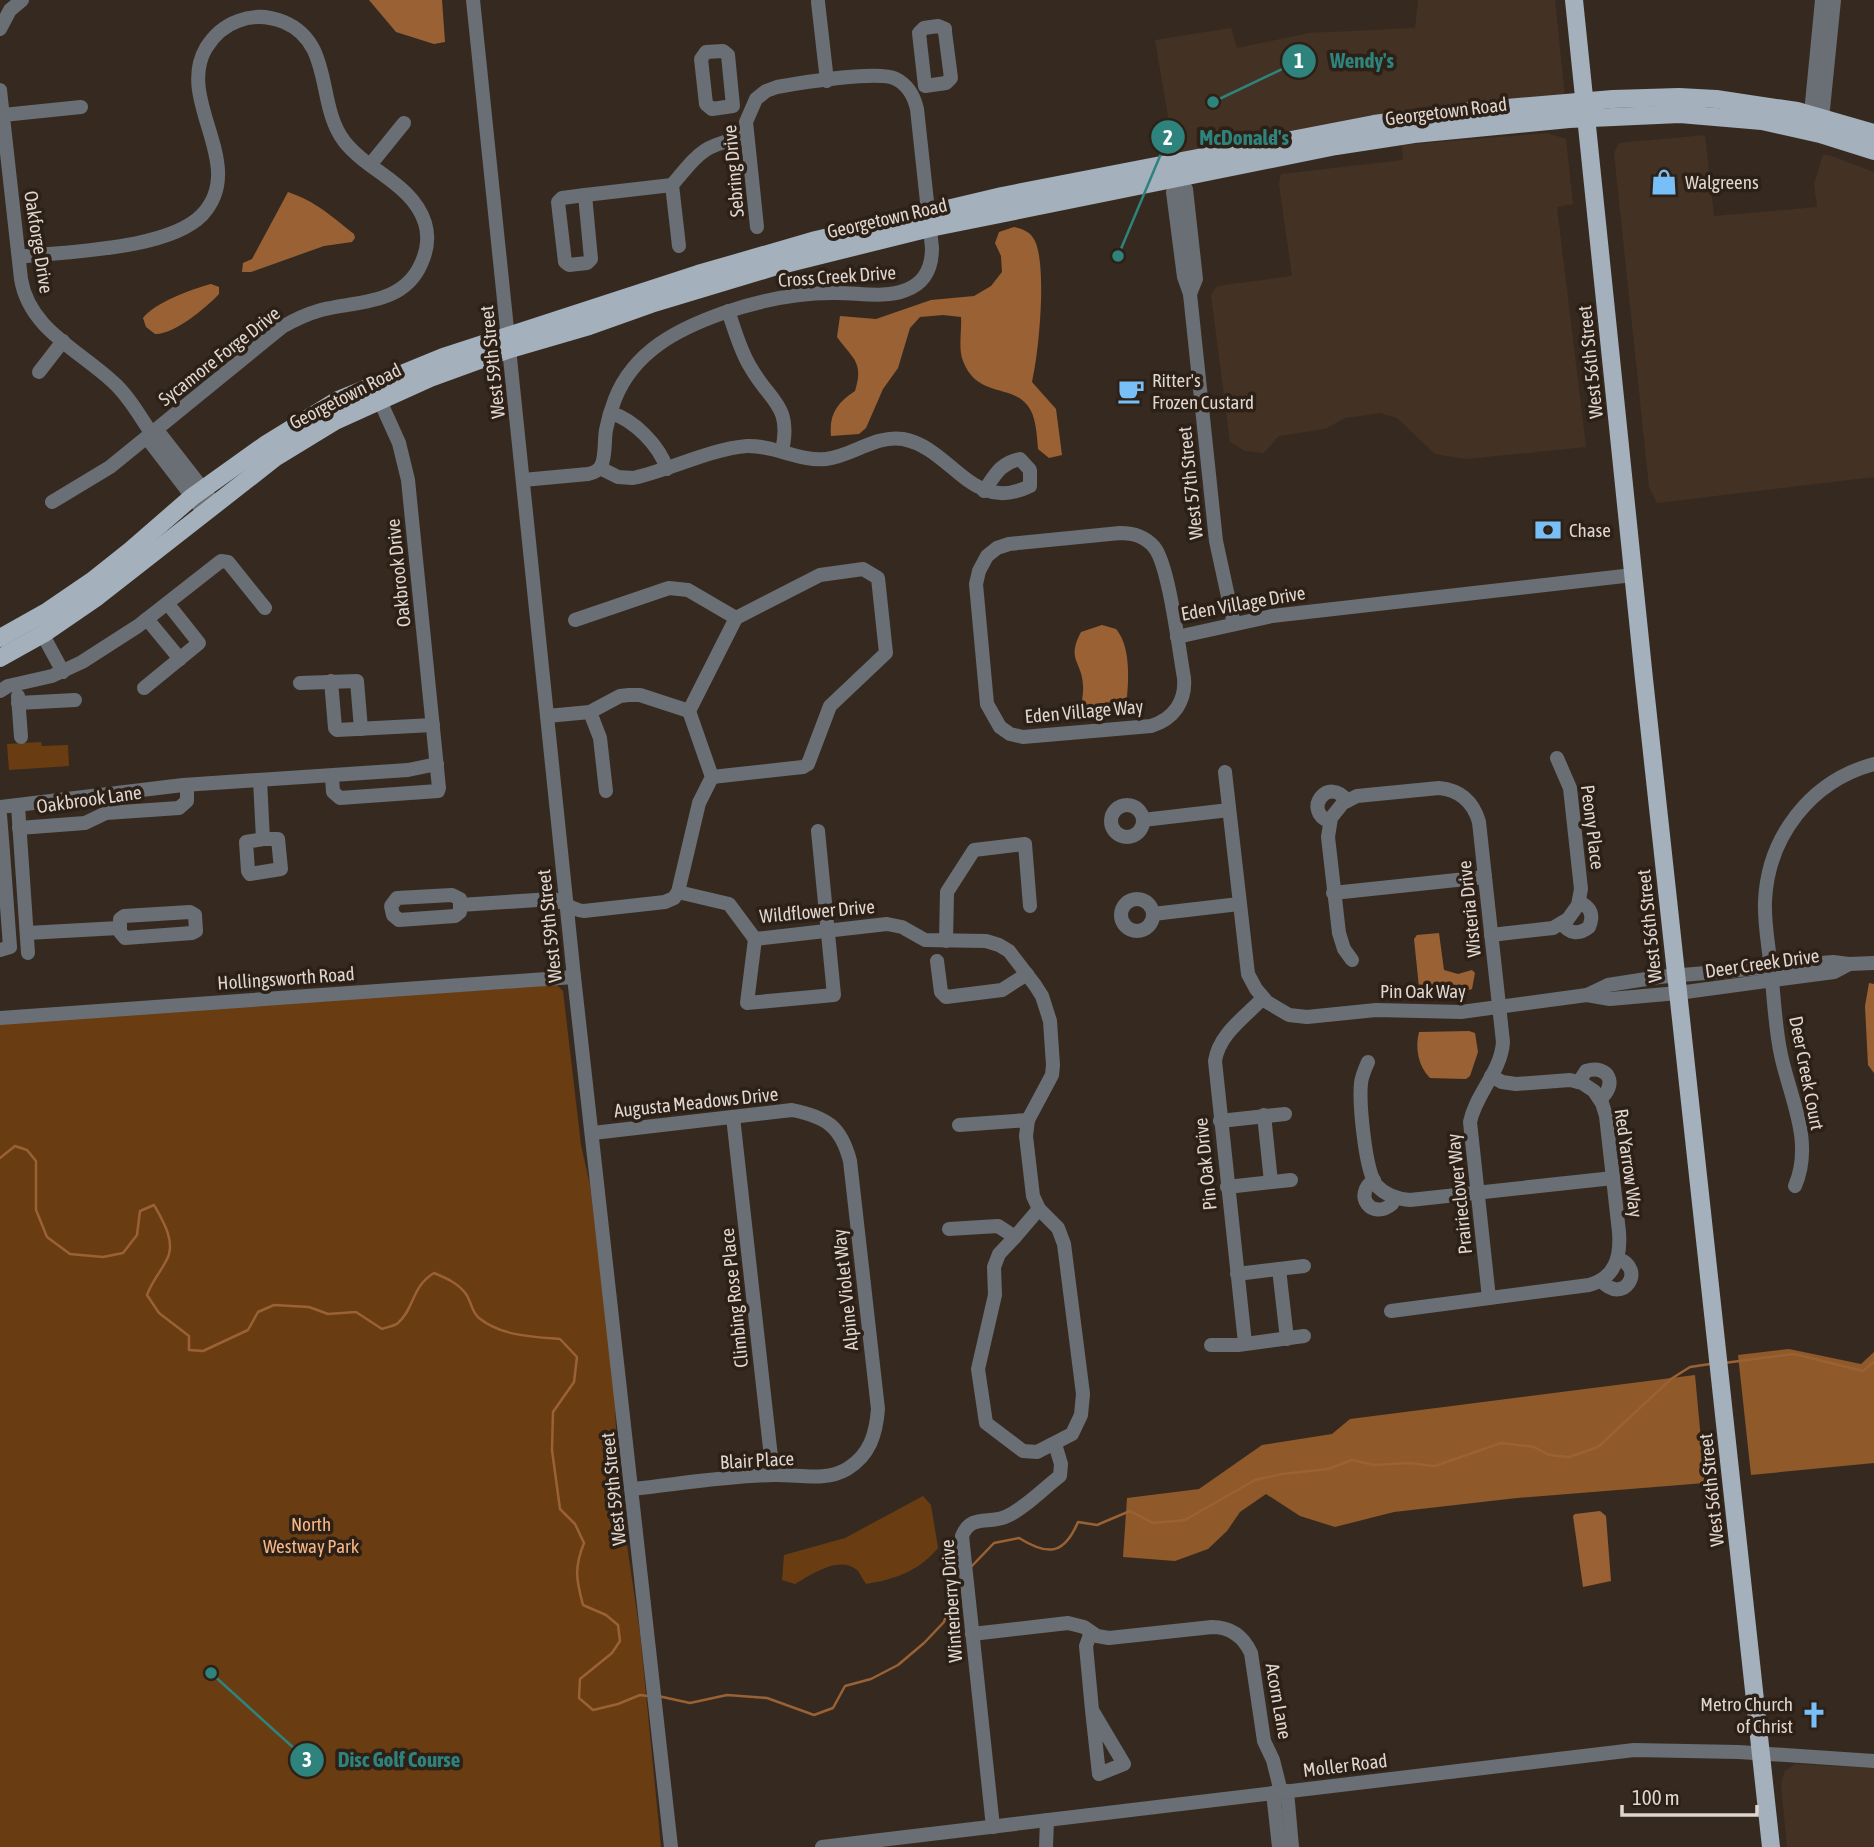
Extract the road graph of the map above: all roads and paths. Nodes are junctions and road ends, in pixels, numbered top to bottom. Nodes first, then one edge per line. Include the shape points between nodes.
1 (473, 0) edge
2 (1574, 0) edge
3 (1822, 0) edge
4 (1834, 0) edge
5 (17, 1) edge
6 (818, 2) dead end
7 (0, 29) edge
8 (827, 81) junction
9 (925, 86) dead end
10 (0, 90) edge
11 (912, 93) junction
12 (733, 106) dead end
13 (81, 107) dead end
14 (1585, 110) junction
15 (748, 113) junction
16 (3, 116) junction
17 (404, 123) dead end
18 (1816, 124) junction
19 (1874, 133) edge
20 (747, 136) junction
21 (1874, 151) edge
22 (370, 164) junction
23 (1178, 170) junction
24 (672, 185) junction
25 (584, 195) junction
26 (929, 220) junction
27 (757, 227) dead end
28 (679, 246) dead end
29 (19, 257) junction
30 (728, 311) junction
31 (63, 341) junction
32 (509, 342) junction
33 (39, 372) dead end
34 (376, 392) junction
35 (611, 413) junction
36 (152, 434) junction
37 (782, 451) junction
38 (600, 468) junction
39 (667, 469) junction
40 (523, 480) junction
41 (984, 491) dead end
42 (198, 493) junction
43 (52, 502) dead end
44 (210, 508) junction
45 (1633, 575) junction
46 (168, 604) junction
47 (265, 608) dead end
48 (736, 618) junction
49 (147, 619) junction
50 (575, 620) dead end
51 (1234, 624) junction
52 (39, 626) junction
53 (1177, 637) junction
54 (0, 638) edge
55 (982, 648) joint
56 (0, 658) edge
57 (180, 659) junction
58 (63, 672) junction
59 (331, 681) junction
60 (300, 683) dead end
61 (17, 684) junction
62 (144, 688) dead end
63 (0, 691) edge
64 (75, 700) dead end
65 (18, 704) junction
66 (690, 711) junction
67 (590, 712) junction
68 (547, 716) junction
69 (433, 725) junction
70 (361, 729) junction
71 (22, 737) dead end
72 (1557, 758) dead end
73 (437, 764) junction
74 (1874, 764) edge
75 (1225, 772) dead end
76 (332, 776) junction
77 (712, 777) junction
78 (260, 780) junction
79 (187, 785) junction
80 (606, 791) dead end
81 (18, 806) junction
82 (0, 807) edge
83 (1229, 810) junction
84 (0, 815) edge
85 (1143, 820) dead end
86 (19, 828) junction
87 (818, 831) dead end
88 (263, 839) dead end
89 (1, 852) edge
90 (1485, 877) junction
91 (678, 892) junction
92 (1333, 893) junction
93 (1579, 902) junction
94 (1239, 904) junction
95 (460, 905) dead end
96 (566, 905) junction
97 (1030, 906) dead end
98 (1153, 914) dead end
99 (1562, 923) junction
100 (119, 928) junction
101 (827, 930) junction
102 (27, 933) junction
103 (1491, 935) junction
104 (755, 939) junction
105 (946, 941) junction
106 (0, 950) edge
107 (29, 953) dead end
108 (1352, 960) dead end
109 (937, 961) dead end
110 (1874, 963) edge
111 (1849, 964) junction
112 (1771, 966) junction
113 (1027, 974) junction
114 (574, 977) junction
115 (1772, 982) junction
116 (1677, 984) junction
117 (1263, 998) junction
118 (1499, 1008) junction
119 (0, 1018) edge
120 (1368, 1062) dead end
121 (1491, 1076) junction
122 (1579, 1082) junction
123 (1600, 1099) junction
124 (1284, 1114) dead end
125 (1264, 1115) junction
126 (733, 1116) junction
127 (1028, 1120) junction
128 (1220, 1121) junction
129 (959, 1125) dead end
130 (839, 1132) joint
131 (593, 1133) junction
132 (1613, 1178) junction
133 (1291, 1180) dead end
134 (1271, 1182) junction
135 (1795, 1186) dead end
136 (1227, 1187) junction
137 (1383, 1189) junction
138 (1477, 1192) junction
139 (1038, 1209) junction
140 (949, 1229) dead end
141 (1014, 1237) junction
142 (1618, 1259) junction
143 (1304, 1266) dead end
144 (1279, 1269) junction
145 (1237, 1273) junction
146 (1601, 1280) junction
147 (1489, 1298) junction
148 (1391, 1311) dead end
149 (1304, 1336) dead end
150 (1287, 1339) junction
151 (1245, 1343) junction
152 (1212, 1345) dead end
153 (872, 1444) joint
154 (1055, 1444) junction
155 (773, 1475) junction
156 (633, 1489) junction
157 (1091, 1632) junction
158 (972, 1634) junction
159 (1092, 1710) dead end
160 (1761, 1754) junction
161 (1874, 1761) edge
162 (1280, 1792) junction
163 (1047, 1820) junction
164 (993, 1827) junction
165 (903, 1843) edge
166 (671, 1847) edge
167 (822, 1847) edge
168 (1046, 1847) edge
169 (1279, 1847) edge
170 (1292, 1847) edge
171 (1771, 1847) edge

1 - 32 street, West 59th Street
2 - 14 main road, West 56th Street
3 - 18 street
4 - 18 street
5 - 7 street
6 - 8 street
8 - 11 street, Sebring Drive via 884,75 899,80
8 - 15 street, Sebring Drive via 774,88 756,99
9 - 11 street
10 - 16 street, Oakforge Drive
11 - 26 street
12 - 15 street, Sebring Drive
13 - 16 street
14 - 18 main road, Georgetown Road via 1662,97 1716,99 1764,105
14 - 23 main road, Georgetown Road via 1472,111 1374,124
14 - 45 main road, West 56th Street
15 - 20 street, Sebring Drive
16 - 29 street, Oakforge Drive
17 - 22 street
18 - 19 main road, Georgetown Road
18 - 21 main road, Georgetown Road
20 - 24 street via 705,148
20 - 27 street, Sebring Drive
22 - 29 street, Sycamore Forge Drive via 339,133 319,62 305,37 276,19 243,19 212,39 199,65 199,93 218,170 214,195 203,213 187,226 147,241
22 - 36 street, Sycamore Forge Drive via 410,197 424,222 426,250 411,280 388,296 320,310 282,327
23 - 26 main road, Georgetown Road
23 - 51 street, West 57th Street via 1186,189 1196,279 1190,294 1216,541
24 - 25 street
24 - 28 street
25 - 25 street via 558,202 569,265 592,258
26 - 30 street, Cross Creek Drive via 930,265 921,280 907,290 796,295
26 - 32 main road, Georgetown Road via 753,257
29 - 31 street, Oakforge Drive via 30,307
30 - 35 street, Cross Creek Drive via 688,326 656,346 630,373
30 - 37 street via 745,358 785,417
31 - 33 street
31 - 36 street, Oakforge Drive via 115,383
32 - 34 main road, Georgetown Road via 420,365
32 - 40 street, West 59th Street
34 - 42 main road, Georgetown Road via 338,400
34 - 44 main road, Georgetown Road via 276,457
34 - 69 street, Oakbrook Drive via 408,480
35 - 38 street, Cross Creek Drive
35 - 39 street via 624,418 656,447
36 - 42 street, Oakforge Drive
36 - 43 street, Sycamore Forge Drive via 106,471
37 - 39 street via 736,448
37 - 41 street via 824,459 877,441 903,439 923,446
38 - 39 street via 625,479
38 - 40 street via 588,474
40 - 68 street, West 59th Street
42 - 44 street, Oakforge Drive
42 - 52 main road, Georgetown Road
44 - 52 main road, Georgetown Road via 97,597
45 - 51 street, Eden Village Drive via 1297,612
45 - 116 main road, West 56th Street
46 - 47 street via 225,561
46 - 49 street
46 - 57 street via 199,641
48 - 50 street via 688,590 669,588
48 - 66 street
48 - 77 street via 820,575 863,569 878,578 886,653 830,706 808,764
49 - 57 street
49 - 58 street
51 - 53 street, Eden Village Drive
52 - 54 main road, Georgetown Road
52 - 56 main road, Georgetown Road
52 - 58 street
53 - 55 street, Eden Village Way via 1184,691 1176,710 1163,721 1032,737 1007,732 990,712
53 - 55 street, Eden Village Drive via 1164,567 1155,547 1133,534 1120,533 1014,543 990,553 976,579
57 - 62 street
58 - 61 street
59 - 60 street
59 - 70 street via 335,728
59 - 70 street via 357,681
61 - 63 street
61 - 65 street
64 - 65 street
65 - 71 street
66 - 67 street via 629,695
66 - 77 street
67 - 68 street
67 - 80 street via 600,737
68 - 96 street, West 59th Street
69 - 70 street
69 - 73 street, Oakbrook Drive
72 - 93 street, Peony Place via 1570,788
73 - 76 street, Oakbrook Lane
73 - 76 street via 438,791 340,798 333,792
74 - 112 street, Deer Creek Court via 1831,782 1796,814 1781,838 1772,859 1765,902
75 - 83 street
76 - 78 street, Oakbrook Lane
77 - 91 street via 699,803
78 - 79 street, Oakbrook Lane
78 - 88 street
79 - 81 street, Oakbrook Lane
79 - 86 street, Oakbrook Lane via 187,800 179,808 106,813 88,822
81 - 82 street, Oakbrook Lane
81 - 86 street
83 - 85 street
83 - 94 street
84 - 89 street
86 - 102 street
87 - 101 street
89 - 106 street via 10,947
90 - 92 street
90 - 92 street, Wisteria Drive via 1479,822 1474,807 1459,793 1438,788 1363,795 1338,811 1328,831
90 - 103 street, Wisteria Drive
91 - 96 street via 665,902 584,911
91 - 104 street, Wildflower Drive via 729,904
92 - 108 street via 1340,941
93 - 99 street
93 - 99 street, Peony Place via 1591,912 1589,927 1576,933
94 - 98 street
94 - 117 street via 1248,974
95 - 96 street via 550,899
96 - 114 street, West 59th Street
97 - 105 street via 1025,844 974,850 947,892
99 - 103 street, Peony Place via 1544,930
100 - 100 street via 125,938 192,933 196,931 195,915 124,916
100 - 102 street
101 - 104 street, Wildflower Drive
101 - 104 street via 834,994 747,1003
101 - 105 street, Wildflower Drive via 887,924 925,940
102 - 107 street
103 - 118 street, Wisteria Drive
105 - 113 street, Wildflower Drive via 999,945
109 - 113 street via 941,992 946,996 1002,990
110 - 111 street, Deer Creek Drive
111 - 112 street, Deer Creek Drive
111 - 115 street, Deer Creek Drive via 1834,972
112 - 115 street, Deer Creek Court
112 - 116 street, Deer Creek Drive
113 - 127 street, Wildflower Drive via 1047,1008 1053,1061 1052,1075
114 - 119 street, Hollingsworth Road
114 - 131 street, West 59th Street
115 - 116 street, Deer Creek Drive
115 - 135 street, Deer Creek Court via 1780,1053 1798,1114 1802,1163
116 - 118 street, Pin Oak Way via 1608,985 1587,995
116 - 160 main road, West 56th Street
117 - 118 street, Pin Oak Way via 1281,1012 1303,1017 1376,1010 1451,1013
117 - 128 street, Pin Oak Drive via 1226,1035 1217,1051 1214,1066
118 - 121 street, Prairieclover Way via 1503,1047
120 - 137 street via 1360,1092 1367,1163
121 - 122 street, Red Yarrow Way via 1516,1084
121 - 138 street, Prairieclover Way via 1470,1122
122 - 123 street, Red Yarrow Way
122 - 123 street, Red Yarrow Way via 1588,1070 1605,1073 1610,1086
123 - 132 street, Red Yarrow Way
124 - 125 street
125 - 128 street
125 - 134 street
126 - 130 street, Augusta Meadows Drive via 792,1111 819,1117
126 - 131 street, Augusta Meadows Drive
126 - 155 street, Climbing Rose Place
127 - 129 street
127 - 139 street via 1027,1144
128 - 136 street, Pin Oak Drive
130 - 153 street, Alpine Violet Way via 850,1161 877,1396
131 - 156 street, West 59th Street
132 - 138 street
132 - 142 street, Red Yarrow Way
133 - 134 street
134 - 136 street
136 - 145 street, Pin Oak Drive
137 - 137 street via 1367,1185 1364,1197 1376,1210 1387,1208
137 - 138 street via 1410,1200
138 - 147 street, Prairieclover Way
139 - 141 street
139 - 154 street via 1055,1225 1064,1244 1083,1399 1077,1427
140 - 141 street via 998,1226
141 - 154 street via 994,1265 995,1295 978,1369 983,1416 986,1424 1023,1451 1035,1453
142 - 146 street
142 - 146 street via 1632,1272 1627,1286 1611,1289
143 - 144 street
144 - 145 street
144 - 150 street
145 - 151 street, Pin Oak Drive
146 - 147 street via 1587,1286
147 - 148 street
149 - 150 street
150 - 151 street
151 - 152 street
153 - 155 street, Blair Place via 846,1470 813,1477
154 - 158 street, Winterberry Drive via 1060,1476 1007,1516 976,1520 963,1532
155 - 156 street, Blair Place
156 - 166 street, West 59th Street
157 - 158 street via 1065,1623
157 - 159 street via 1086,1650
157 - 162 street, Acorn Lane via 1109,1639 1212,1627 1242,1638 1251,1653 1264,1741
158 - 164 street, Winterberry Drive
160 - 161 street, Moller Road
160 - 162 street, Moller Road via 1634,1750
160 - 171 main road, West 56th Street
162 - 163 street, Moller Road
162 - 169 street
162 - 170 street
163 - 164 street, Moller Road
163 - 168 street
164 - 165 street, Moller Road
165 - 167 street, Moller Road

